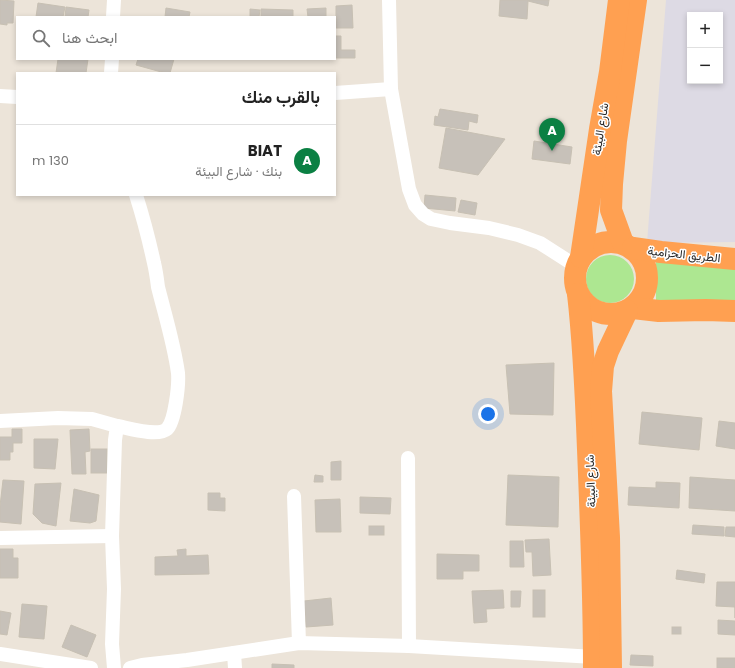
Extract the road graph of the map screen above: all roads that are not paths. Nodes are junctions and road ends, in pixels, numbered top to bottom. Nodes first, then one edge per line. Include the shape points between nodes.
1 (114, 0) edge
2 (390, 0) edge
3 (619, 0) edge
4 (636, 0) edge
5 (113, 16) edge
6 (112, 60) edge
7 (111, 72) edge
8 (391, 89) junction
9 (336, 93) edge
10 (0, 96) edge
11 (16, 97) edge
12 (136, 196) edge
13 (628, 246) junction
14 (735, 259) edge
15 (578, 262) junction
16 (578, 294) junction
17 (630, 309) junction
18 (735, 312) edge
19 (0, 421) edge
20 (117, 426) junction
21 (408, 458) dead end
22 (294, 496) dead end
23 (112, 536) junction
24 (0, 538) edge
25 (299, 644) junction
26 (408, 646) junction
27 (234, 653) junction
28 (0, 654) edge
29 (600, 664) edge
30 (91, 668) edge
31 (114, 668) edge
32 (130, 668) edge
33 (235, 668) edge

1 - 5 street
2 - 8 street
3 - 15 highway, شارع البيئة via 610,72
4 - 13 highway, شارع البيئة via 616,141 611,210
6 - 7 street
8 - 9 street
8 - 15 street via 409,189 415,205 423,214 450,223 518,235
10 - 11 street
12 - 20 street via 155,264 178,374 178,389 172,422 167,430 147,432
13 - 14 highway, الطريق الحزامية
13 - 15 highway via 613,241 604,242 587,250
13 - 17 highway via 640,255 648,273 645,292 640,301
15 - 16 highway via 575,276
16 - 17 highway via 594,310 605,314 616,314
16 - 29 highway, شارع البيئة via 583,331
17 - 18 highway via 659,312
17 - 29 highway, شارع البيئة via 603,366 601,391 609,537
19 - 20 street via 92,419
20 - 23 street
21 - 26 street
22 - 25 street
23 - 24 street
23 - 31 street
25 - 26 street
25 - 27 street
26 - 29 street
27 - 32 street
27 - 33 street
28 - 30 street

